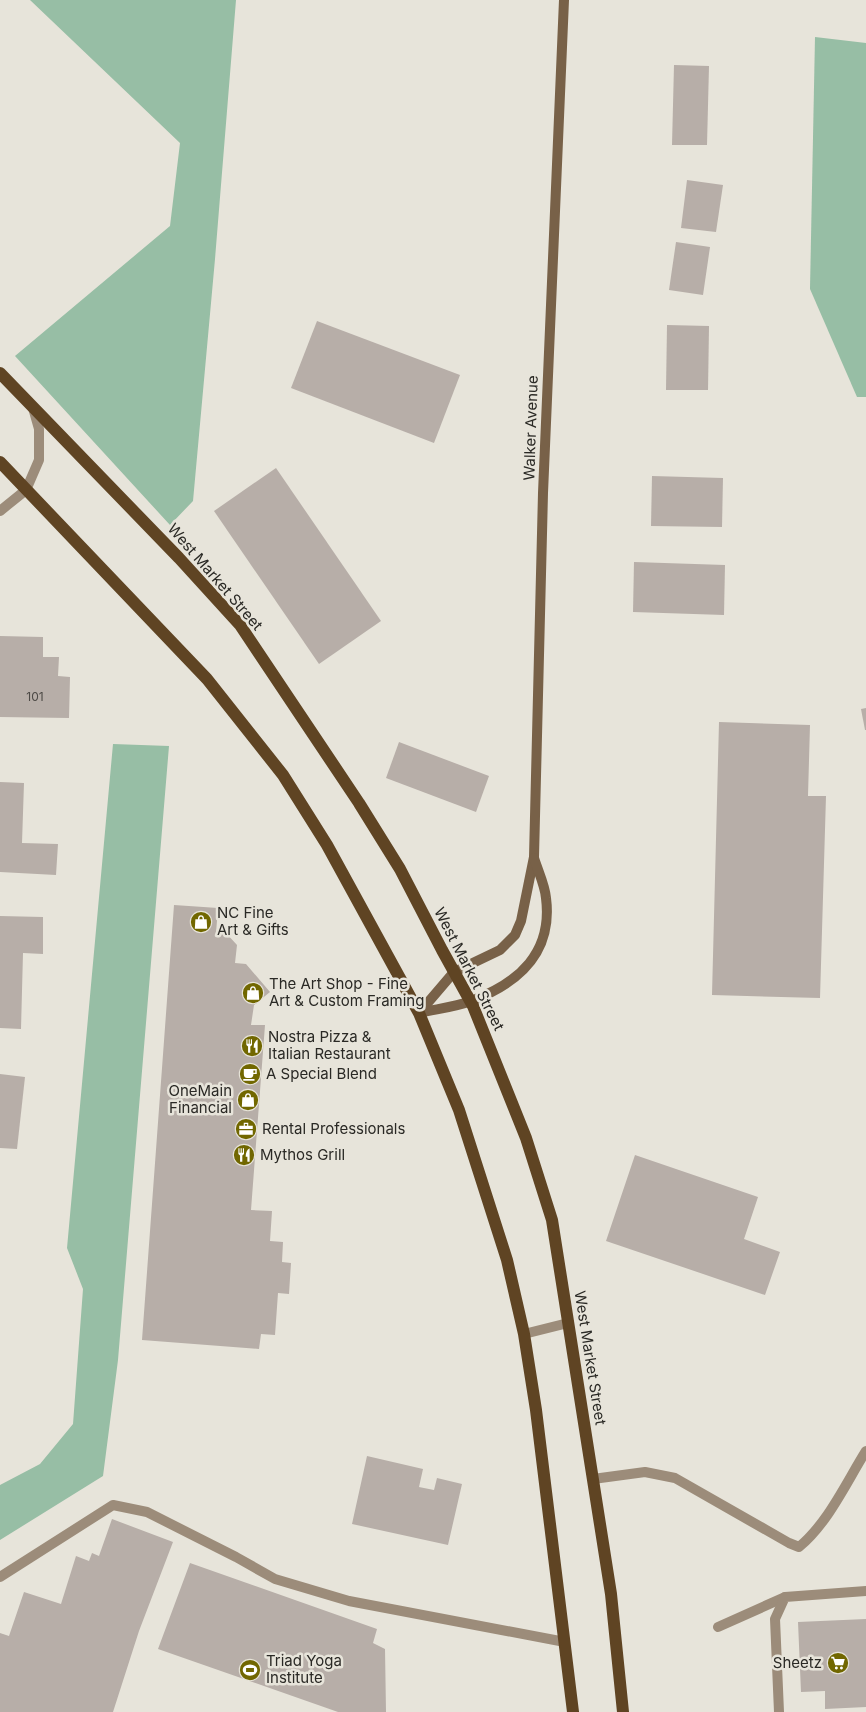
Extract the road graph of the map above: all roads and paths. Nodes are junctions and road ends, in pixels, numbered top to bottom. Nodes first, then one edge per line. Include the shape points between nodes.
1 (564, 0) edge
2 (0, 373) edge
3 (33, 408) junction
4 (0, 462) edge
5 (26, 490) junction
6 (0, 512) edge
7 (534, 857) junction
8 (454, 972) junction
9 (470, 1001) junction
10 (419, 1012) junction
11 (568, 1323) junction
12 (524, 1334) junction
13 (866, 1452) edge
14 (593, 1479) junction
15 (0, 1577) edge
16 (866, 1591) edge
17 (785, 1597) junction
18 (718, 1627) dead end
19 (565, 1642) junction
20 (573, 1712) edge
21 (623, 1712) edge
22 (779, 1712) edge

1 - 7 street, Walker Avenue via 543,493
2 - 3 main road, West Market Street
3 - 5 street via 39,429 39,460
3 - 8 main road, West Market Street via 240,624 400,869
4 - 5 main road
5 - 6 street
5 - 10 main road via 207,679 283,775 327,846
7 - 8 street, Walker Avenue via 521,921 515,935 500,950
7 - 9 street, Walker Avenue via 546,898 546,922 540,949 510,982
8 - 9 main road, West Market Street
8 - 10 street, Walker Avenue
9 - 10 street, Walker Avenue
9 - 11 main road, West Market Street via 526,1138 549,1211
10 - 12 main road via 459,1110 506,1260
11 - 12 street
11 - 14 main road, West Market Street
12 - 19 main road
13 - 14 street via 825,1517 799,1547 675,1478 645,1472
14 - 21 main road, West Market Street via 611,1594
15 - 19 street via 113,1505 147,1512 275,1579 349,1601
16 - 17 street
17 - 18 street
17 - 22 street via 775,1619
19 - 20 main road

